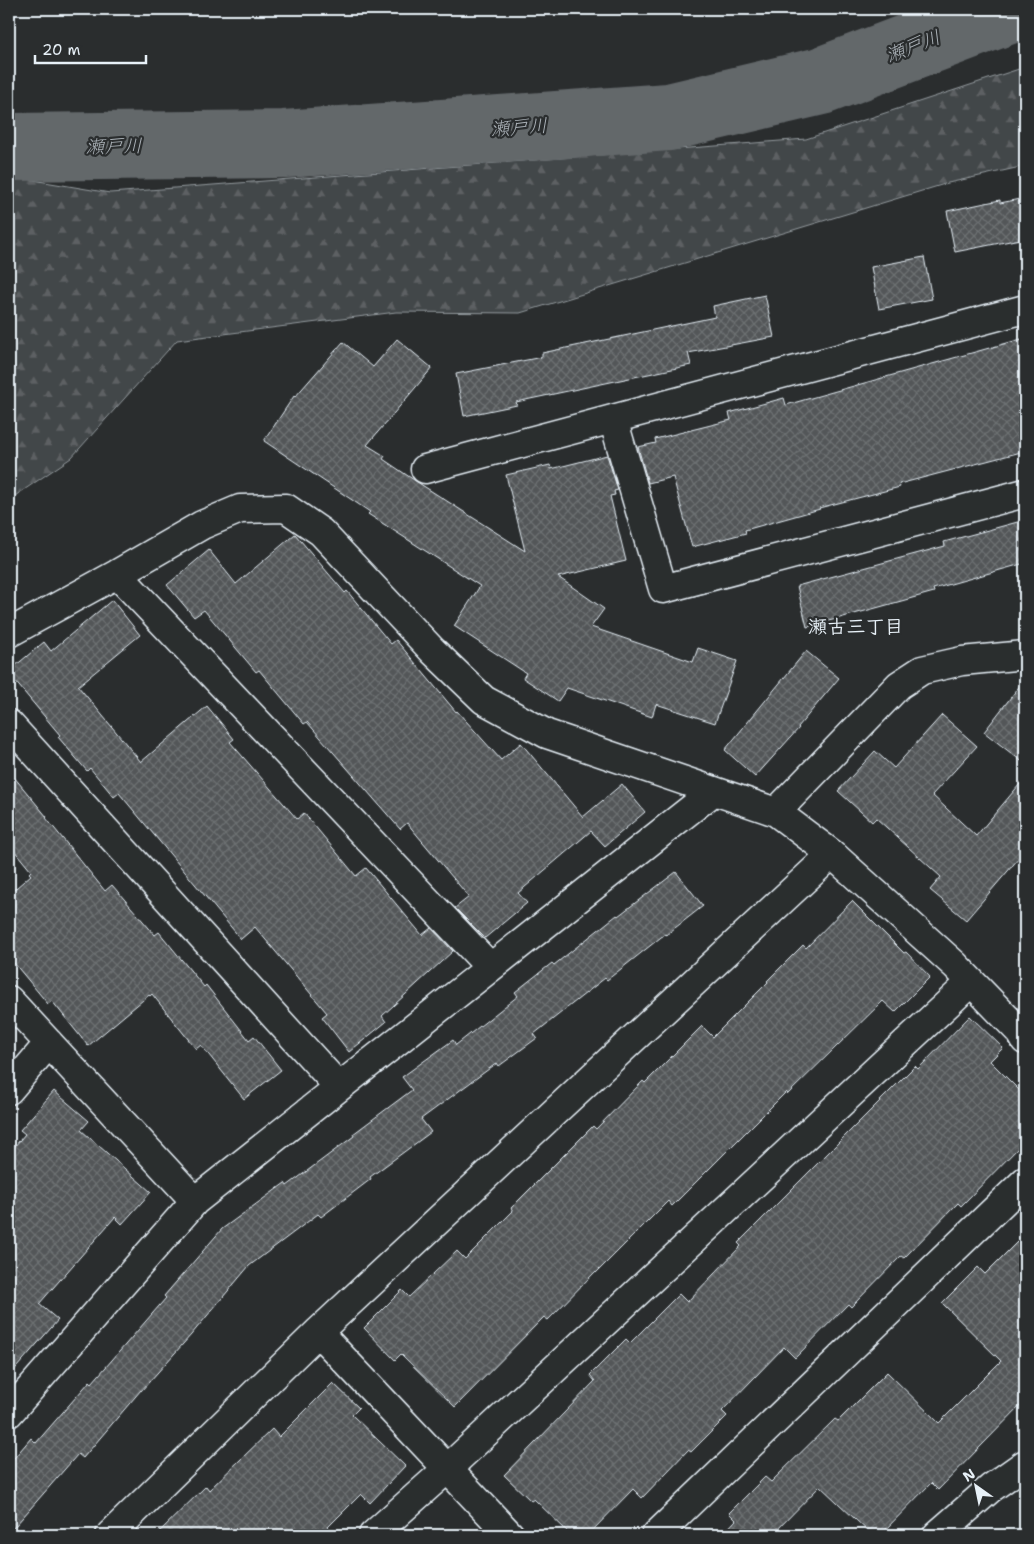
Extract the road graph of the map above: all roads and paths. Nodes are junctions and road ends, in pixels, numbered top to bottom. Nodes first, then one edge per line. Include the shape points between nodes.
1 (1025, 309) edge
2 (613, 419) junction
3 (425, 469) dead end
4 (1025, 493) edge
5 (117, 574) junction
6 (9, 633) edge
7 (1025, 655) edge
8 (9, 724) edge
9 (714, 791) junction
10 (776, 812) junction
11 (832, 854) junction
12 (490, 968) junction
13 (971, 982) junction
14 (9, 1000) edge
15 (1025, 1040) edge
16 (49, 1043) junction
17 (339, 1087) junction
18 (9, 1090) edge
19 (1025, 1181) edge
20 (195, 1201) junction
21 (318, 1332) junction
22 (9, 1413) edge
23 (1025, 1464) edge
24 (447, 1469) junction
25 (110, 1535) edge
26 (373, 1535) edge
27 (510, 1535) edge
28 (656, 1535) edge
29 (937, 1535) edge

1 - 2 street
2 - 3 street
2 - 4 street via 663,589
5 - 6 street
5 - 9 street via 202,525 240,509 286,508 321,532 484,700 548,734
5 - 12 street
7 - 10 street via 962,661 922,670 899,685
8 - 17 street
9 - 10 street
9 - 12 street
10 - 11 street
11 - 13 street
11 - 21 street
12 - 17 street
13 - 15 street
13 - 24 street
14 - 16 street
16 - 18 street
16 - 20 street
17 - 20 street
19 - 28 street
20 - 22 street
21 - 24 street
21 - 25 street
23 - 29 street via 991,1488
24 - 26 street
24 - 27 street

